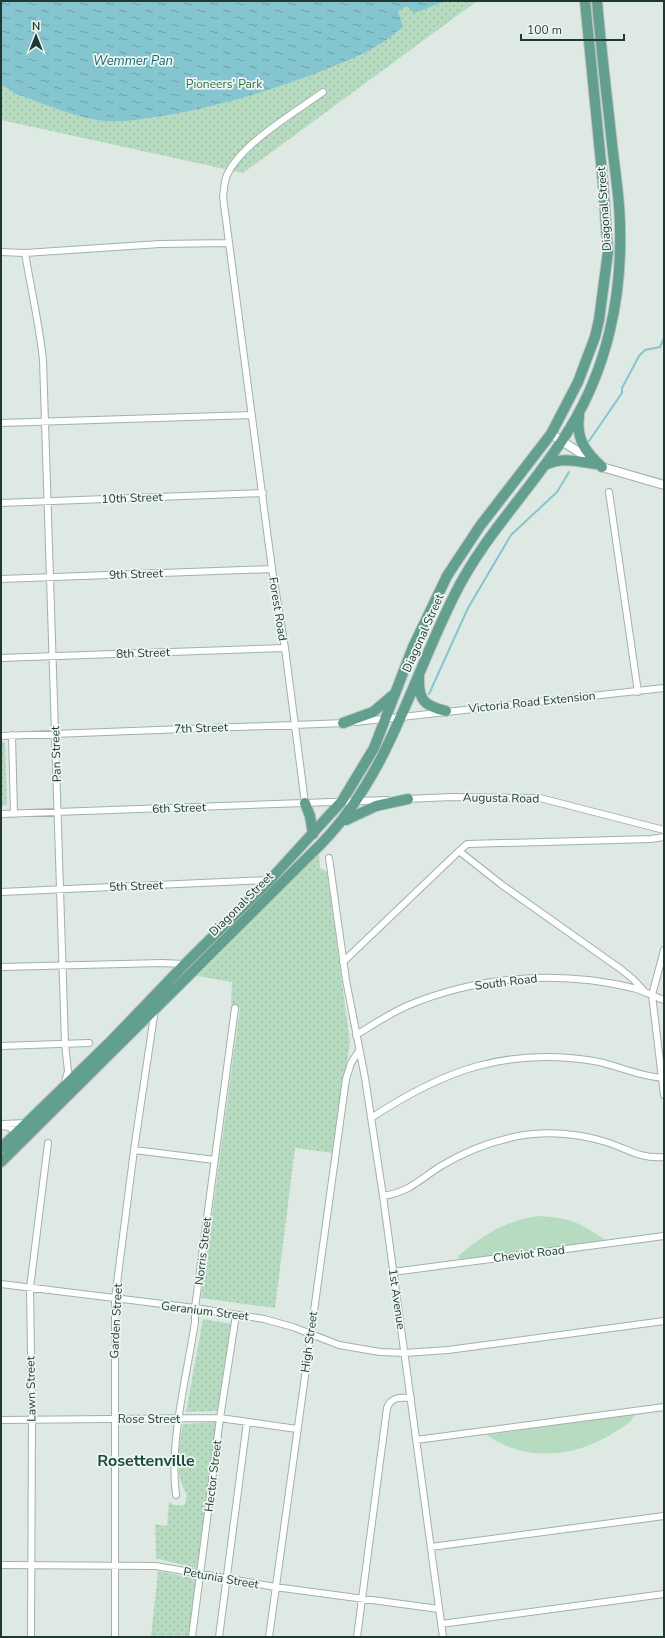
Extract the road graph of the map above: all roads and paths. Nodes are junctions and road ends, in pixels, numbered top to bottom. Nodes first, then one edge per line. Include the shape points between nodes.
1 (585, 1) edge
2 (597, 1) edge
3 (323, 92) dead end
4 (228, 244) junction
5 (1, 252) edge
6 (25, 253) junction
7 (580, 412) junction
8 (252, 415) junction
9 (45, 422) junction
10 (1, 423) edge
11 (551, 434) junction
12 (562, 441) junction
13 (543, 466) junction
14 (599, 466) junction
15 (664, 485) edge
16 (609, 492) dead end
17 (263, 494) junction
18 (48, 501) junction
19 (1, 503) edge
20 (272, 569) junction
21 (50, 578) junction
22 (1, 579) edge
23 (285, 648) junction
24 (52, 656) junction
25 (1, 658) edge
26 (419, 673) junction
27 (664, 688) edge
28 (397, 690) junction
29 (638, 692) junction
30 (446, 711) junction
31 (400, 717) junction
32 (386, 718) junction
33 (343, 723) junction
34 (295, 725) junction
35 (55, 734) junction
36 (12, 735) junction
37 (1, 736) edge
38 (408, 799) junction
39 (342, 801) junction
40 (358, 801) junction
41 (305, 803) junction
42 (57, 812) junction
43 (1, 814) edge
44 (14, 814) junction
45 (341, 823) junction
46 (664, 830) edge
47 (313, 834) junction
48 (664, 837) edge
49 (459, 851) junction
50 (329, 858) dead end
51 (270, 880) junction
52 (60, 889) junction
53 (1, 892) edge
54 (664, 950) edge
55 (343, 962) junction
56 (62, 965) junction
57 (1, 967) edge
58 (189, 967) junction
59 (644, 991) junction
60 (652, 995) junction
61 (664, 1000) edge
62 (155, 1008) junction
63 (235, 1008) dead end
64 (356, 1034) junction
65 (89, 1043) dead end
66 (65, 1044) junction
67 (1, 1046) edge
68 (359, 1051) junction
69 (663, 1078) edge
70 (64, 1086) junction
71 (664, 1095) edge
72 (371, 1118) junction
73 (26, 1123) junction
74 (1, 1125) edge
75 (20, 1135) junction
76 (48, 1143) dead end
77 (1, 1148) edge
78 (134, 1150) junction
79 (664, 1157) edge
80 (215, 1160) junction
81 (1, 1162) edge
82 (383, 1196) junction
83 (664, 1236) edge
84 (393, 1272) junction
85 (1, 1284) edge
86 (30, 1288) junction
87 (115, 1299) junction
88 (195, 1308) junction
89 (236, 1315) junction
90 (664, 1321) edge
91 (309, 1334) junction
92 (404, 1353) junction
93 (411, 1398) junction
94 (664, 1407) edge
95 (220, 1418) junction
96 (32, 1419) junction
97 (114, 1419) junction
98 (179, 1419) junction
99 (1, 1420) edge
100 (247, 1422) junction
101 (297, 1429) junction
102 (416, 1440) junction
103 (176, 1495) dead end
104 (664, 1516) edge
105 (431, 1547) junction
106 (1, 1565) edge
107 (32, 1565) junction
108 (115, 1566) junction
109 (200, 1575) junction
110 (226, 1579) junction
111 (275, 1587) junction
112 (664, 1594) edge
113 (361, 1599) junction
114 (439, 1608) junction
115 (442, 1626) junction
116 (31, 1637) edge
117 (115, 1637) edge
118 (192, 1637) edge
119 (219, 1637) edge
120 (269, 1637) edge
121 (357, 1637) edge
122 (442, 1637) edge

1 - 11 main road, Diagonal Street via 608,238 606,273 603,303 595,337 578,382
2 - 7 main road, Diagonal Street via 620,226 620,271 615,311 604,352
3 - 4 street, Forest Road via 252,144 233,165 226,177 223,197
4 - 6 street via 160,244
4 - 8 street, Forest Road
5 - 6 street
6 - 9 street, Pan Street via 39,322
7 - 12 main road, Diagonal Street
7 - 14 main road via 578,433 582,444
8 - 9 street
8 - 17 street, Forest Road
9 - 10 street
9 - 18 street, Pan Street
11 - 12 street
11 - 28 main road, Diagonal Street via 480,526 451,571 429,612
12 - 13 main road, Diagonal Street
12 - 14 street
13 - 14 main road via 552,461 565,459
13 - 26 main road, Diagonal Street via 472,563 449,604
14 - 15 street
16 - 29 street
17 - 18 street, 10th Street
17 - 20 street, Forest Road
18 - 19 street, 10th Street
18 - 21 street, Pan Street
20 - 21 street, 9th Street
20 - 23 street, Forest Road
21 - 22 street, 9th Street
21 - 24 street, Pan Street
23 - 24 street, 8th Street
23 - 34 street, Forest Road
24 - 25 street, 8th Street
24 - 35 street, Pan Street
26 - 30 main road via 418,686 424,702 433,708
26 - 31 main road, Diagonal Street
27 - 29 street, Victoria Road Extension
28 - 32 main road, Diagonal Street
28 - 33 main road via 379,708
29 - 30 street, Victoria Road Extension
30 - 31 street, Victoria Road Extension
31 - 32 street, 7th Street
31 - 40 main road, Diagonal Street via 383,758
32 - 33 street, 7th Street
32 - 39 main road, Diagonal Street via 374,748
33 - 34 street, 7th Street
34 - 35 street, 7th Street
34 - 41 street, Forest Road
35 - 36 street, 7th Street
35 - 42 street, Pan Street
36 - 37 street, 7th Street
36 - 44 street
38 - 40 street, Augusta Road
38 - 45 main road via 376,806
38 - 46 street, Augusta Road via 459,796 540,798
39 - 40 street, 6th Street
39 - 41 street, 6th Street
39 - 47 main road, Diagonal Street
40 - 45 main road, Diagonal Street
41 - 42 street, 6th Street
41 - 47 main road
42 - 44 street, 6th Street
42 - 52 street, Pan Street
43 - 44 street, 6th Street
45 - 58 main road, Diagonal Street
47 - 51 main road, Diagonal Street
48 - 49 street via 476,843 467,844
49 - 55 street
49 - 59 street via 502,885 622,970
50 - 55 street, 1st Avenue
51 - 52 street, 5th Street
51 - 58 main road, Diagonal Street
52 - 53 street, 5th Street
52 - 56 street, Pan Street
54 - 60 street
55 - 64 street, 1st Avenue
56 - 57 street
56 - 58 street
56 - 66 street, Pan Street
58 - 62 main road, Diagonal Street
58 - 70 main road, Diagonal Street
59 - 60 street, South Road
59 - 64 street, South Road via 566,978 501,981 447,992 409,1005
60 - 61 street, South Road
60 - 69 street
62 - 75 main road, Diagonal Street
62 - 78 street, Garden Street
63 - 80 street, Norris Street
64 - 68 street, 1st Avenue
65 - 66 street
66 - 67 street
66 - 70 street, Pan Street via 68,1071
68 - 72 street, 1st Avenue
68 - 91 street, High Street via 351,1063 346,1079
69 - 71 street
69 - 72 street via 568,1057 504,1059 479,1064 423,1086
70 - 73 main road, Diagonal Street
72 - 82 street, 1st Avenue
73 - 74 street
73 - 75 main road, Diagonal Street
74 - 75 street
75 - 77 main road, Diagonal Street
75 - 81 main road, Diagonal Street
76 - 86 street, Lawn Street
78 - 80 street
78 - 87 street, Garden Street
79 - 82 street via 646,1157 586,1137 526,1135 498,1140 469,1151 404,1191
80 - 88 street, Norris Street
82 - 84 street, 1st Avenue
83 - 84 street, Cheviot Road
84 - 92 street, 1st Avenue
85 - 86 street, Geranium Street
86 - 87 street, Geranium Street
86 - 96 street, Lawn Street
87 - 88 street, Geranium Street
87 - 97 street, Garden Street
88 - 89 street, Geranium Street
88 - 98 street, Norris Street
89 - 91 street, Geranium Street via 270,1320
89 - 95 street, Hector Street
90 - 92 street, Geranium Street via 448,1350
91 - 92 street, Geranium Street via 339,1346
91 - 101 street, High Street
92 - 93 street, 1st Avenue
93 - 102 street, 1st Avenue
93 - 113 street via 394,1399 387,1408
94 - 102 street
95 - 98 street, Rose Street
95 - 100 street, Rose Street
95 - 109 street, Hector Street
96 - 97 street, Rose Street
96 - 99 street, Rose Street
96 - 107 street, Lawn Street
97 - 98 street, Rose Street
97 - 108 street, Garden Street
98 - 103 street, Norris Street via 174,1474
100 - 101 street, Rose Street
100 - 110 street
101 - 111 street, High Street
102 - 105 street, 1st Avenue
104 - 105 street
105 - 114 street, 1st Avenue
106 - 107 street, Petunia Street
107 - 108 street, Petunia Street
107 - 116 street, Lawn Street
108 - 109 street, Petunia Street via 156,1566
108 - 117 street, Garden Street
109 - 110 street, Petunia Street
109 - 118 street, Hector Street
110 - 111 street, Petunia Street
110 - 119 street
111 - 113 street, Petunia Street
111 - 120 street, High Street
112 - 115 street
113 - 114 street, Petunia Street
113 - 121 street
114 - 115 street, 1st Avenue
115 - 122 street, 1st Avenue

